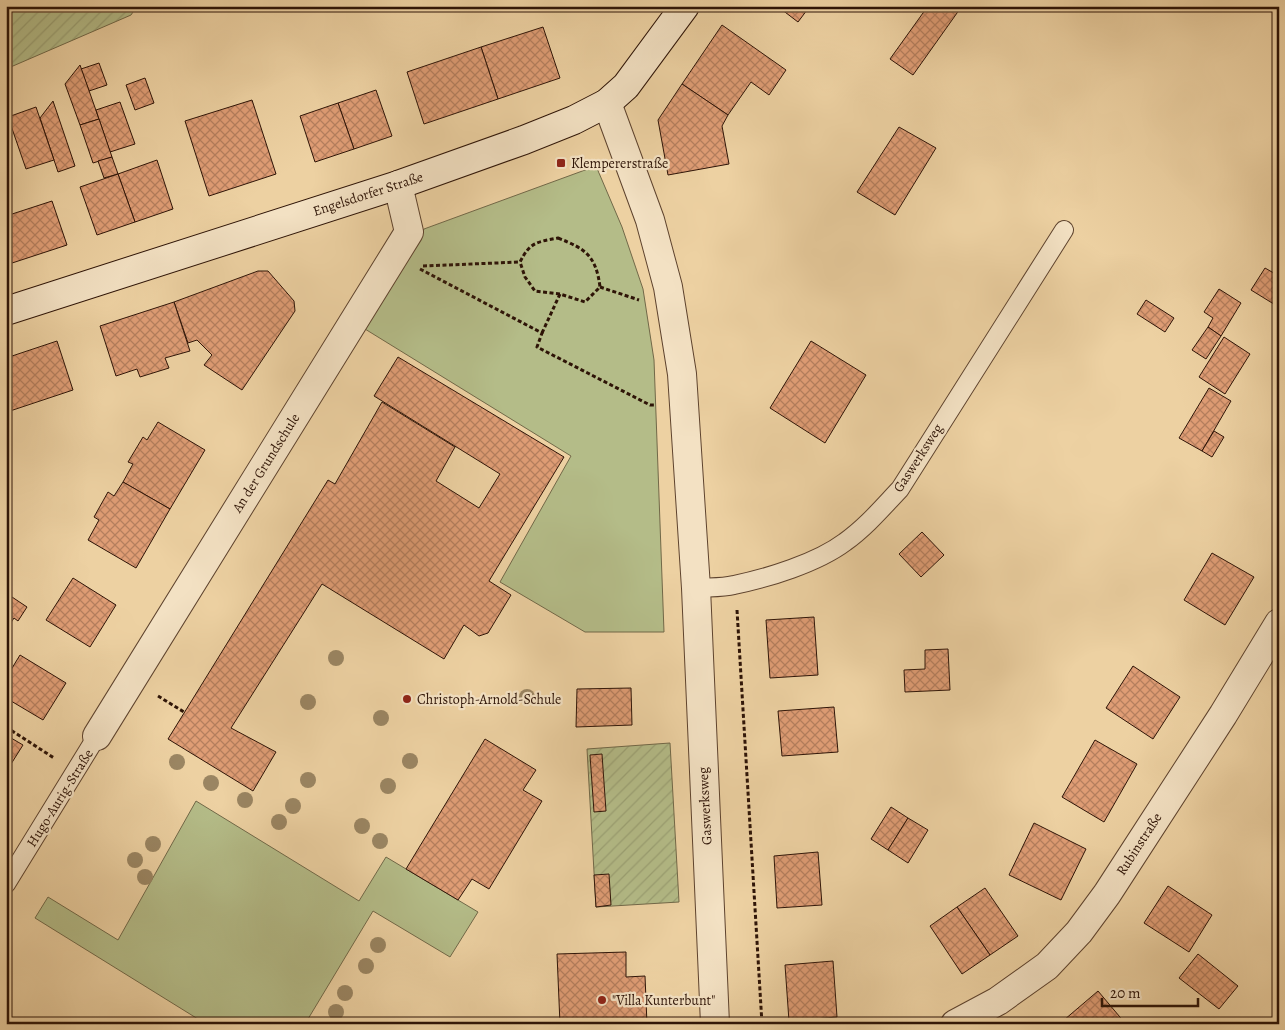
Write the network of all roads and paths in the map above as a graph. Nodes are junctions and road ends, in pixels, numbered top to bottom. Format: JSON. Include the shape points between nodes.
{"nodes":[{"id":1,"x":686,"y":6,"type":"edge"},
{"id":2,"x":607,"y":103,"type":"junction"},
{"id":3,"x":398,"y":185,"type":"junction"},
{"id":4,"x":1064,"y":230,"type":"dead end"},
{"id":5,"x":520,"y":262,"type":"junction"},
{"id":6,"x":600,"y":287,"type":"junction"},
{"id":7,"x":560,"y":294,"type":"junction"},
{"id":8,"x":6,"y":311,"type":"edge"},
{"id":9,"x":672,"y":311,"type":"junction"},
{"id":10,"x":542,"y":333,"type":"junction"},
{"id":11,"x":685,"y":410,"type":"junction"},
{"id":12,"x":736,"y":585,"type":"junction"},
{"id":13,"x":696,"y":588,"type":"junction"},
{"id":14,"x":1279,"y":623,"type":"edge"},
{"id":15,"x":6,"y":727,"type":"edge"},
{"id":16,"x":97,"y":736,"type":"joint"},
{"id":17,"x":76,"y":772,"type":"junction"},
{"id":18,"x":6,"y":884,"type":"edge"},
{"id":19,"x":715,"y":1024,"type":"edge"},
{"id":20,"x":762,"y":1024,"type":"edge"},
{"id":21,"x":955,"y":1024,"type":"edge"}],
"edges":[{"from":1,"to":2,"type":"street","name":"Engelsdorfer Straße","via":[[626,86]]},
{"from":2,"to":3,"type":"street","name":"Engelsdorfer Straße","via":[[524,140]]},
{"from":2,"to":9,"type":"street","name":"Gaswerksweg","via":[[650,220]]},
{"from":3,"to":8,"type":"street","name":"Engelsdorfer Straße"},
{"from":3,"to":16,"type":"street","name":"An der Grundschule","via":[[409,232]]},
{"from":4,"to":12,"type":"lane","name":"Gaswerksweg","via":[[900,489],[872,520],[843,543],[816,558]]},
{"from":5,"to":6,"type":"path","via":[[526,250],[537,242],[558,238],[580,247],[592,260]]},
{"from":5,"to":7,"type":"path","via":[[535,291]]},
{"from":5,"to":10,"type":"path","via":[[414,266]]},
{"from":6,"to":7,"type":"path","via":[[585,302]]},
{"from":6,"to":9,"type":"path"},
{"from":7,"to":10,"type":"path"},
{"from":9,"to":11,"type":"street","name":"Gaswerksweg"},
{"from":10,"to":11,"type":"path","via":[[537,347],[650,405]]},
{"from":11,"to":13,"type":"street","name":"Gaswerksweg"},
{"from":12,"to":13,"type":"lane","name":"Gaswerksweg"},
{"from":12,"to":20,"type":"path"},
{"from":13,"to":19,"type":"street","name":"Gaswerksweg"},
{"from":14,"to":21,"type":"street","name":"Rubinstraße","via":[[1223,715],[1079,932],[1047,966],[998,1001]]},
{"from":15,"to":17,"type":"path"},
{"from":16,"to":17,"type":"lane","name":"Hugo-Aurig-Straße"},
{"from":17,"to":18,"type":"lane","name":"Hugo-Aurig-Straße"}]}
